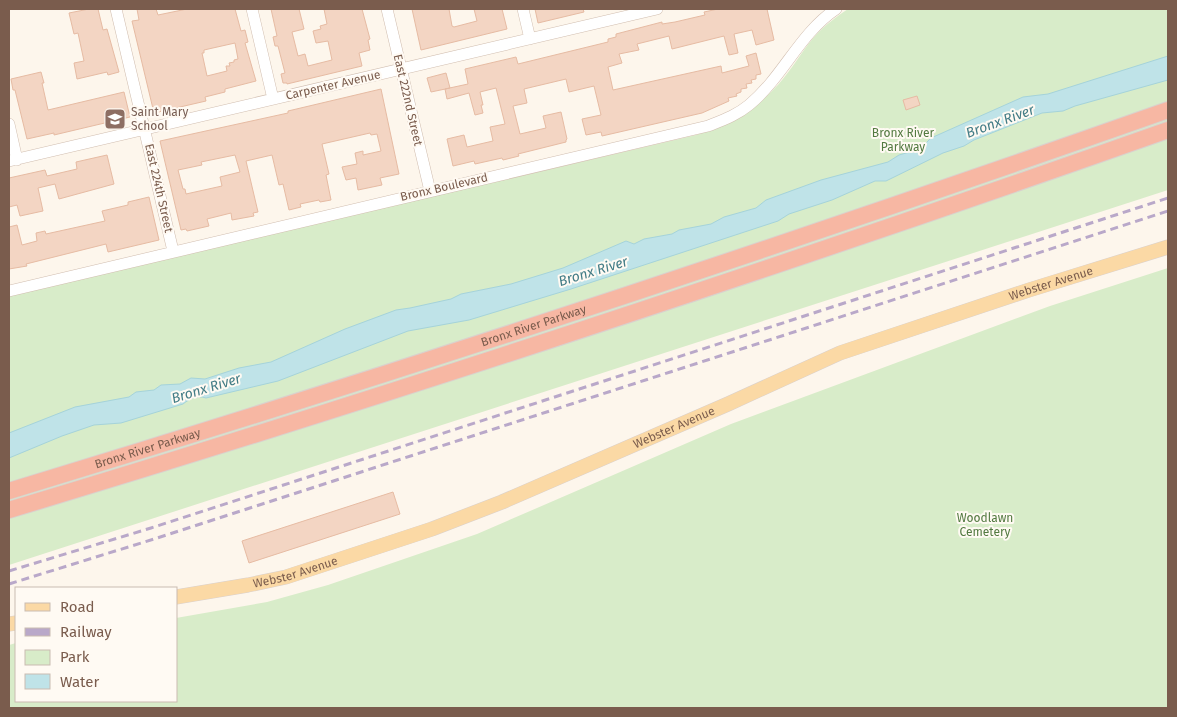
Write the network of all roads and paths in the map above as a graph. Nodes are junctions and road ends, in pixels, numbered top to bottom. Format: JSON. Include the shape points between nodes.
{"nodes":[{"id":1,"x":116,"y":9,"type":"edge"},
{"id":2,"x":252,"y":9,"type":"edge"},
{"id":3,"x":387,"y":9,"type":"edge"},
{"id":4,"x":523,"y":9,"type":"edge"},
{"id":5,"x":657,"y":9,"type":"edge"},
{"id":6,"x":836,"y":9,"type":"edge"},
{"id":7,"x":530,"y":39,"type":"junction"},
{"id":8,"x":401,"y":69,"type":"junction"},
{"id":9,"x":273,"y":99,"type":"junction"},
{"id":10,"x":1168,"y":110,"type":"edge"},
{"id":11,"x":9,"y":124,"type":"edge"},
{"id":12,"x":145,"y":130,"type":"junction"},
{"id":13,"x":1168,"y":130,"type":"edge"},
{"id":14,"x":13,"y":160,"type":"edge"},
{"id":15,"x":430,"y":190,"type":"junction"},
{"id":16,"x":1168,"y":247,"type":"edge"},
{"id":17,"x":173,"y":251,"type":"junction"},
{"id":18,"x":9,"y":291,"type":"edge"},
{"id":19,"x":9,"y":491,"type":"edge"},
{"id":20,"x":9,"y":510,"type":"edge"},
{"id":21,"x":178,"y":596,"type":"edge"}],
"edges":[{"from":1,"to":12,"type":"street","name":"East 224th Street"},
{"from":2,"to":9,"type":"street"},
{"from":3,"to":8,"type":"street","name":"East 222nd Street"},
{"from":4,"to":7,"type":"street"},
{"from":5,"to":7,"type":"street","name":"Carpenter Avenue"},
{"from":6,"to":15,"type":"street","name":"Bronx Boulevard","via":[[809,32],[761,93],[726,119],[698,129]]},
{"from":7,"to":8,"type":"street","name":"Carpenter Avenue"},
{"from":8,"to":9,"type":"street","name":"Carpenter Avenue"},
{"from":8,"to":15,"type":"street","name":"East 222nd Street"},
{"from":9,"to":12,"type":"street","name":"Carpenter Avenue"},
{"from":10,"to":19,"type":"highway","name":"Bronx River Parkway","via":[[580,311]]},
{"from":11,"to":14,"type":"street"},
{"from":12,"to":14,"type":"street","name":"Carpenter Avenue"},
{"from":12,"to":17,"type":"street","name":"East 224th Street"},
{"from":13,"to":20,"type":"highway","name":"Bronx River Parkway","via":[[599,324]]},
{"from":15,"to":17,"type":"street","name":"Bronx Boulevard"},
{"from":16,"to":21,"type":"main road","name":"Webster Avenue","via":[[840,353],[502,502],[432,529],[267,582]]},
{"from":17,"to":18,"type":"street","name":"Bronx Boulevard"}]}
